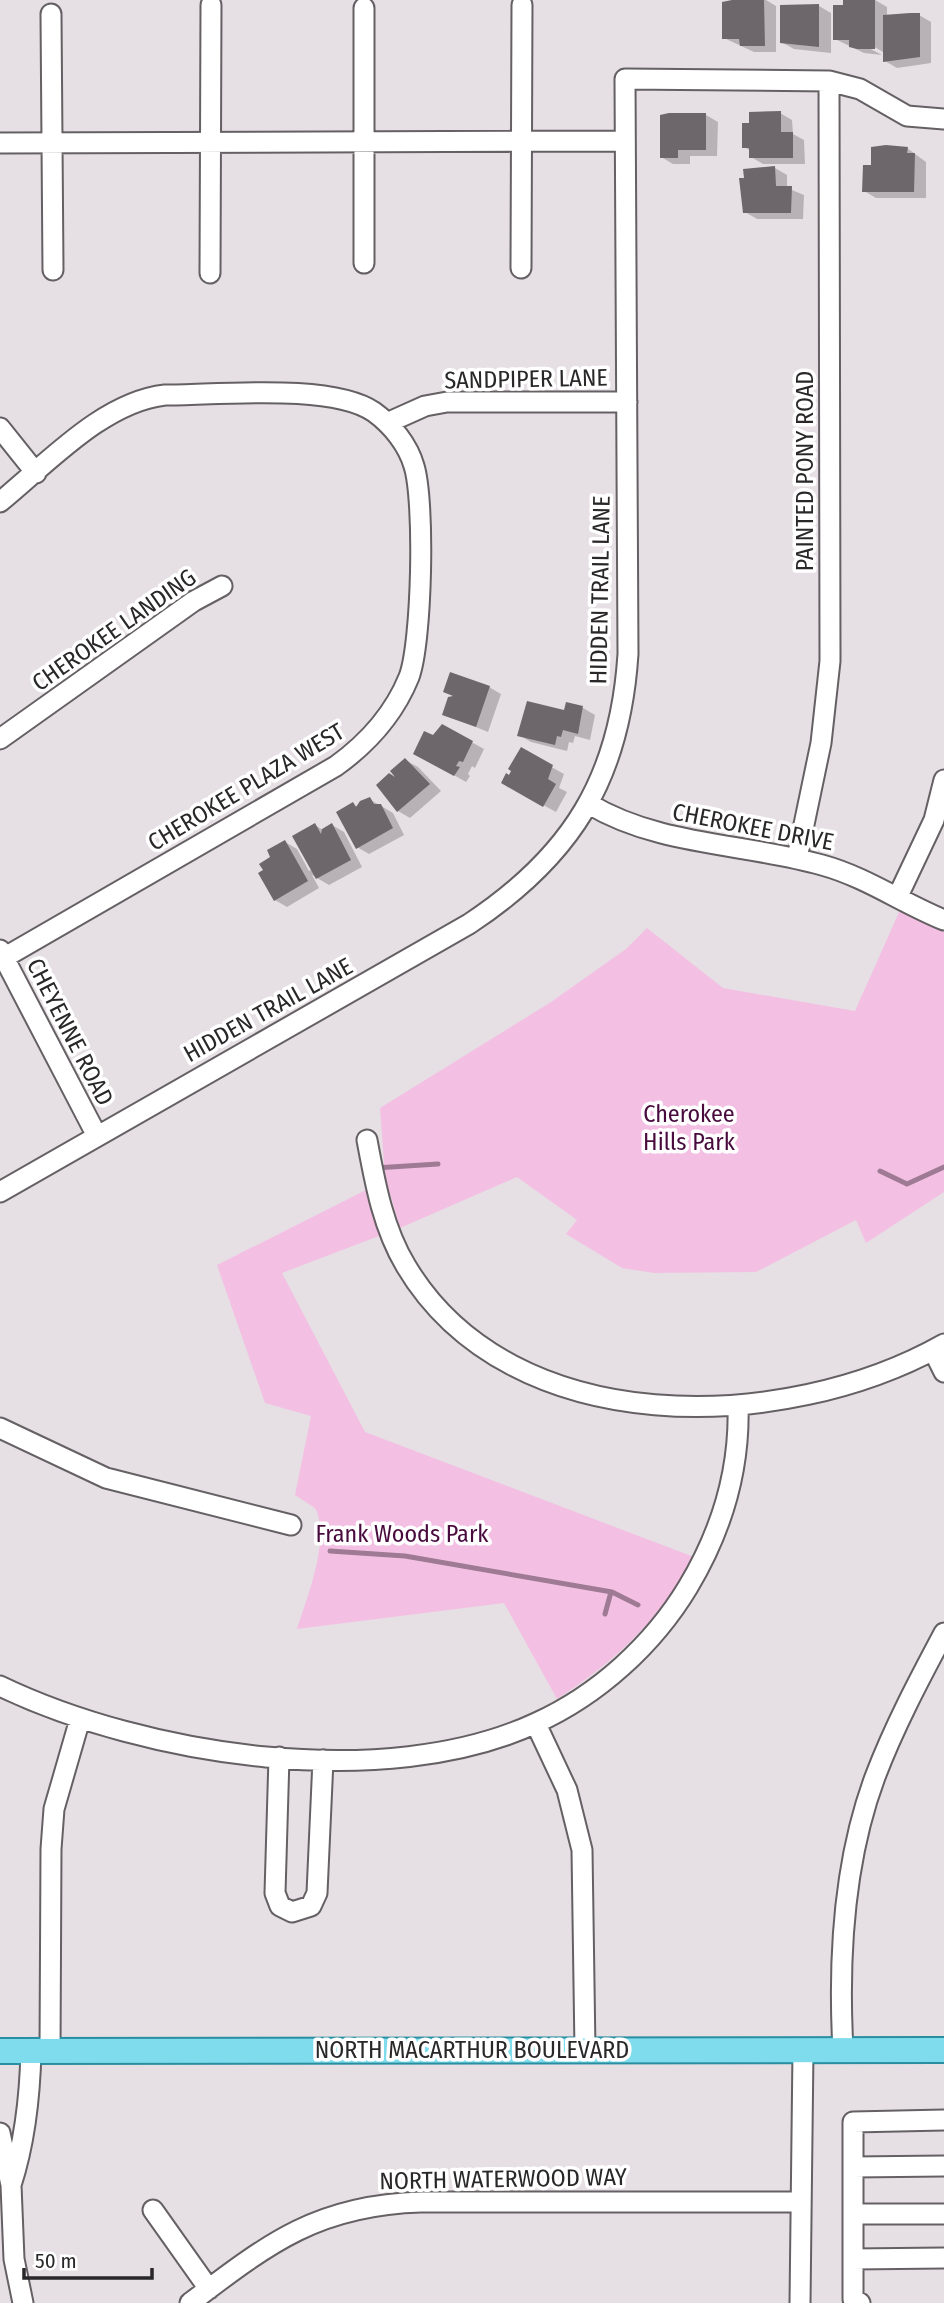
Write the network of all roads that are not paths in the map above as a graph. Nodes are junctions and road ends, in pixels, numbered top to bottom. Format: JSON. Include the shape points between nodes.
{"nodes":[{"id":1,"x":211,"y":5,"type":"dead end"},
{"id":2,"x":522,"y":5,"type":"dead end"},
{"id":3,"x":364,"y":8,"type":"dead end"},
{"id":4,"x":51,"y":15,"type":"dead end"},
{"id":5,"x":829,"y":81,"type":"junction"},
{"id":6,"x":944,"y":119,"type":"edge"},
{"id":7,"x":521,"y":141,"type":"junction"},
{"id":8,"x":625,"y":141,"type":"junction"},
{"id":9,"x":0,"y":142,"type":"edge"},
{"id":10,"x":53,"y":142,"type":"junction"},
{"id":11,"x":209,"y":142,"type":"junction"},
{"id":12,"x":365,"y":142,"type":"junction"},
{"id":13,"x":364,"y":263,"type":"dead end"},
{"id":14,"x":521,"y":268,"type":"dead end"},
{"id":15,"x":53,"y":270,"type":"dead end"},
{"id":16,"x":210,"y":273,"type":"dead end"},
{"id":17,"x":627,"y":402,"type":"junction"},
{"id":18,"x":387,"y":423,"type":"junction"},
{"id":19,"x":0,"y":428,"type":"edge"},
{"id":20,"x":36,"y":473,"type":"junction"},
{"id":21,"x":0,"y":502,"type":"edge"},
{"id":22,"x":222,"y":586,"type":"dead end"},
{"id":23,"x":0,"y":739,"type":"edge"},
{"id":24,"x":944,"y":780,"type":"edge"},
{"id":25,"x":589,"y":804,"type":"junction"},
{"id":26,"x":797,"y":858,"type":"junction"},
{"id":27,"x":898,"y":896,"type":"junction"},
{"id":28,"x":944,"y":920,"type":"edge"},
{"id":29,"x":2,"y":956,"type":"edge"},
{"id":30,"x":97,"y":1136,"type":"junction"},
{"id":31,"x":367,"y":1140,"type":"dead end"},
{"id":32,"x":0,"y":1192,"type":"edge"},
{"id":33,"x":939,"y":1347,"type":"edge"},
{"id":34,"x":944,"y":1372,"type":"edge"},
{"id":35,"x":738,"y":1405,"type":"junction"},
{"id":36,"x":0,"y":1428,"type":"edge"},
{"id":37,"x":291,"y":1525,"type":"dead end"},
{"id":38,"x":944,"y":1633,"type":"edge"},
{"id":39,"x":0,"y":1686,"type":"edge"},
{"id":40,"x":80,"y":1719,"type":"junction"},
{"id":41,"x":536,"y":1724,"type":"junction"},
{"id":42,"x":279,"y":1757,"type":"junction"},
{"id":43,"x":323,"y":1759,"type":"junction"},
{"id":44,"x":41,"y":2050,"type":"junction"},
{"id":45,"x":585,"y":2050,"type":"junction"},
{"id":46,"x":803,"y":2050,"type":"junction"},
{"id":47,"x":843,"y":2050,"type":"junction"},
{"id":48,"x":944,"y":2050,"type":"edge"},
{"id":49,"x":0,"y":2051,"type":"edge"},
{"id":50,"x":944,"y":2120,"type":"edge"},
{"id":51,"x":0,"y":2133,"type":"edge"},
{"id":52,"x":944,"y":2166,"type":"edge"},
{"id":53,"x":853,"y":2167,"type":"junction"},
{"id":54,"x":11,"y":2185,"type":"junction"},
{"id":55,"x":801,"y":2202,"type":"junction"},
{"id":56,"x":153,"y":2210,"type":"dead end"},
{"id":57,"x":853,"y":2214,"type":"junction"},
{"id":58,"x":944,"y":2214,"type":"edge"},
{"id":59,"x":6,"y":2222,"type":"edge"},
{"id":60,"x":944,"y":2258,"type":"edge"},
{"id":61,"x":853,"y":2259,"type":"junction"},
{"id":62,"x":209,"y":2289,"type":"junction"},
{"id":63,"x":23,"y":2303,"type":"edge"},
{"id":64,"x":190,"y":2303,"type":"edge"},
{"id":65,"x":800,"y":2303,"type":"edge"},
{"id":66,"x":860,"y":2303,"type":"edge"}],
"edges":[{"from":1,"to":11,"type":"street"},
{"from":2,"to":7,"type":"street"},
{"from":3,"to":12,"type":"street"},
{"from":4,"to":10,"type":"street"},
{"from":5,"to":6,"type":"street","via":[[860,89],[907,117]]},
{"from":5,"to":8,"type":"street","name":"HIDDEN TRAIL LANE","via":[[625,79]]},
{"from":5,"to":26,"type":"street","name":"PAINTED PONY ROAD","via":[[830,661],[821,743]]},
{"from":7,"to":8,"type":"street"},
{"from":7,"to":12,"type":"street"},
{"from":7,"to":14,"type":"street"},
{"from":8,"to":17,"type":"street","name":"HIDDEN TRAIL LANE"},
{"from":9,"to":10,"type":"street"},
{"from":10,"to":11,"type":"street"},
{"from":10,"to":15,"type":"street"},
{"from":11,"to":12,"type":"street"},
{"from":11,"to":16,"type":"street"},
{"from":12,"to":13,"type":"street"},
{"from":17,"to":18,"type":"street","name":"SANDPIPER LANE","via":[[447,402]]},
{"from":17,"to":25,"type":"street","name":"HIDDEN TRAIL LANE","via":[[626,680],[615,735]]},
{"from":18,"to":20,"type":"street","name":"CHEROKEE PLAZA WEST","via":[[357,402],[334,397],[143,397],[117,409]]},
{"from":18,"to":29,"type":"street","name":"CHEROKEE PLAZA WEST","via":[[408,450],[417,479],[419,615],[408,678],[384,721],[336,766]]},
{"from":19,"to":20,"type":"street"},
{"from":20,"to":21,"type":"street","name":"CHEROKEE PLAZA WEST"},
{"from":22,"to":23,"type":"street","name":"CHEROKEE LANDING","via":[[194,601]]},
{"from":24,"to":27,"type":"street","via":[[933,820]]},
{"from":25,"to":26,"type":"street","name":"CHEROKEE DRIVE","via":[[650,832]]},
{"from":25,"to":30,"type":"street","name":"HIDDEN TRAIL LANE","via":[[564,843],[490,911]]},
{"from":26,"to":27,"type":"street","name":"CHEROKEE DRIVE","via":[[840,870]]},
{"from":27,"to":28,"type":"street","name":"CHEROKEE DRIVE"},
{"from":29,"to":30,"type":"street","name":"CHEYENNE ROAD"},
{"from":30,"to":32,"type":"street","name":"HIDDEN TRAIL LANE"},
{"from":31,"to":35,"type":"street","via":[[386,1223],[405,1265],[437,1308],[476,1342],[547,1380],[613,1399],[671,1407]]},
{"from":33,"to":34,"type":"street"},
{"from":33,"to":35,"type":"street","via":[[850,1382]]},
{"from":35,"to":41,"type":"street","via":[[737,1450],[721,1516],[708,1552],[681,1598],[652,1636],[612,1675]]},
{"from":36,"to":37,"type":"street","via":[[106,1478]]},
{"from":38,"to":47,"type":"street","via":[[902,1712],[859,1827],[842,1962]]},
{"from":39,"to":40,"type":"street"},
{"from":40,"to":42,"type":"street","via":[[158,1740]]},
{"from":40,"to":44,"type":"street","via":[[54,1810]]},
{"from":41,"to":43,"type":"street","via":[[446,1751]]},
{"from":41,"to":45,"type":"street","via":[[567,1790],[582,1850]]},
{"from":42,"to":43,"type":"street"},
{"from":42,"to":43,"type":"street","via":[[275,1893],[280,1906],[292,1912],[311,1906],[317,1894]]},
{"from":44,"to":45,"type":"main road","name":"NORTH MACARTHUR BOULEVARD"},
{"from":44,"to":49,"type":"main road","name":"NORTH MACARTHUR BOULEVARD"},
{"from":44,"to":54,"type":"street"},
{"from":45,"to":46,"type":"main road","name":"NORTH MACARTHUR BOULEVARD"},
{"from":46,"to":47,"type":"main road","name":"NORTH MACARTHUR BOULEVARD"},
{"from":46,"to":55,"type":"street"},
{"from":47,"to":48,"type":"main road","name":"NORTH MACARTHUR BOULEVARD"},
{"from":50,"to":53,"type":"street","via":[[853,2122]]},
{"from":51,"to":54,"type":"street"},
{"from":52,"to":53,"type":"street"},
{"from":53,"to":57,"type":"street"},
{"from":54,"to":59,"type":"street"},
{"from":55,"to":62,"type":"street","name":"NORTH WATERWOOD WAY","via":[[387,2203],[336,2213],[298,2228]]},
{"from":55,"to":65,"type":"street"},
{"from":56,"to":62,"type":"street"},
{"from":57,"to":58,"type":"street"},
{"from":57,"to":61,"type":"street"},
{"from":59,"to":63,"type":"street"},
{"from":60,"to":61,"type":"street"},
{"from":61,"to":66,"type":"street","via":[[853,2299]]},
{"from":62,"to":64,"type":"street","name":"NORTH WATERWOOD WAY"}]}
